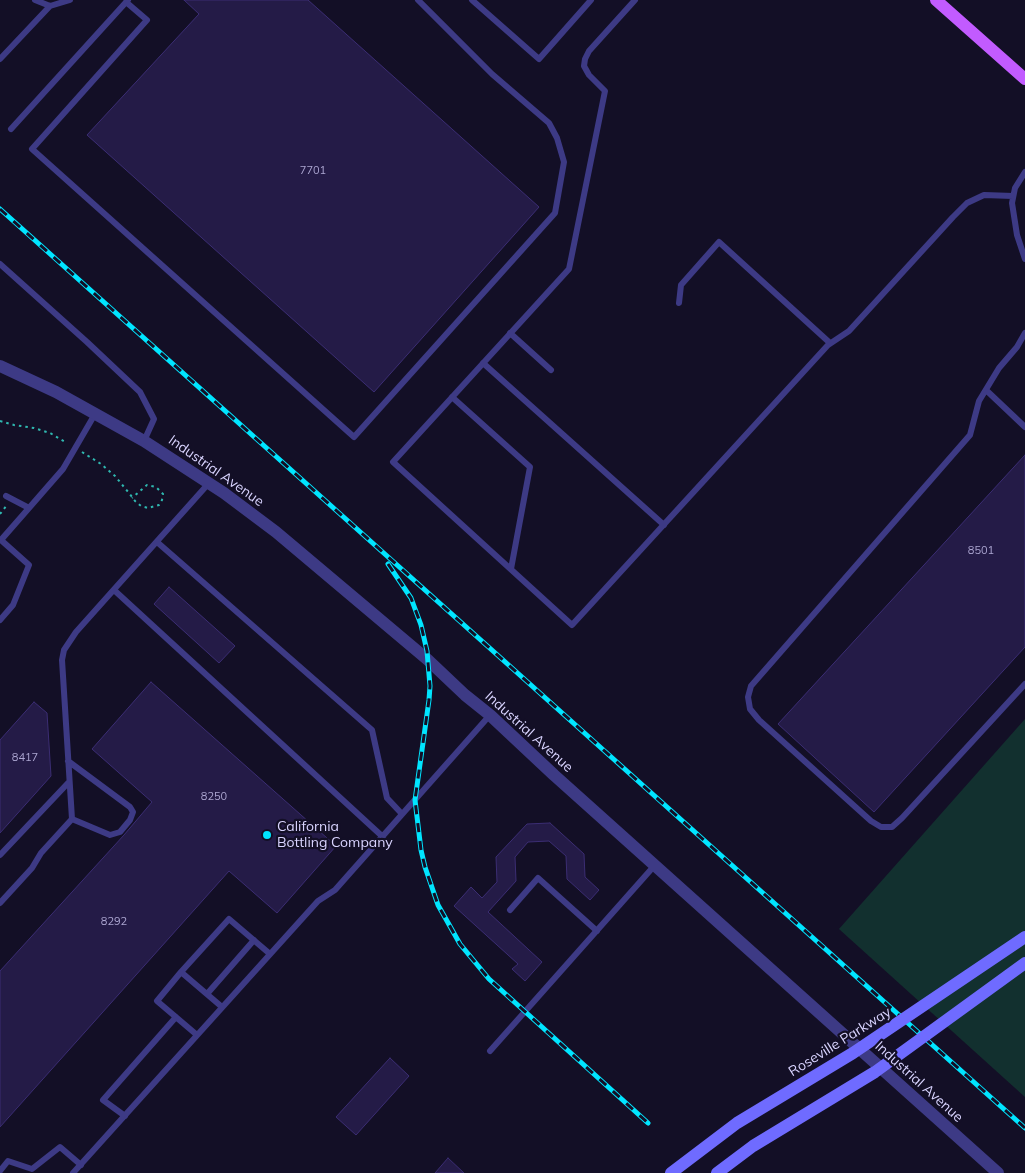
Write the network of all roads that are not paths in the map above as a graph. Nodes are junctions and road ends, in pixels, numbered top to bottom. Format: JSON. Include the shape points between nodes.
{"nodes":[{"id":1,"x":35,"y":0,"type":"edge"},
{"id":2,"x":70,"y":0,"type":"edge"},
{"id":3,"x":418,"y":0,"type":"edge"},
{"id":4,"x":472,"y":0,"type":"edge"},
{"id":5,"x":591,"y":0,"type":"edge"},
{"id":6,"x":635,"y":0,"type":"edge"},
{"id":7,"x":936,"y":0,"type":"edge"},
{"id":8,"x":127,"y":1,"type":"edge"},
{"id":9,"x":50,"y":6,"type":"junction"},
{"id":10,"x":0,"y":59,"type":"edge"},
{"id":11,"x":1025,"y":79,"type":"edge"},
{"id":12,"x":11,"y":129,"type":"dead end"},
{"id":13,"x":1025,"y":172,"type":"edge"},
{"id":14,"x":1013,"y":196,"type":"junction"},
{"id":15,"x":1025,"y":259,"type":"edge"},
{"id":16,"x":0,"y":264,"type":"edge"},
{"id":17,"x":679,"y":303,"type":"dead end"},
{"id":18,"x":510,"y":333,"type":"junction"},
{"id":19,"x":1025,"y":333,"type":"edge"},
{"id":20,"x":830,"y":343,"type":"junction"},
{"id":21,"x":483,"y":363,"type":"junction"},
{"id":22,"x":0,"y":366,"type":"edge"},
{"id":23,"x":551,"y":370,"type":"dead end"},
{"id":24,"x":986,"y":390,"type":"junction"},
{"id":25,"x":452,"y":397,"type":"junction"},
{"id":26,"x":96,"y":413,"type":"junction"},
{"id":27,"x":1025,"y":427,"type":"edge"},
{"id":28,"x":144,"y":441,"type":"junction"},
{"id":29,"x":209,"y":483,"type":"junction"},
{"id":30,"x":6,"y":496,"type":"dead end"},
{"id":31,"x":29,"y":508,"type":"junction"},
{"id":32,"x":664,"y":524,"type":"junction"},
{"id":33,"x":0,"y":540,"type":"edge"},
{"id":34,"x":157,"y":542,"type":"junction"},
{"id":35,"x":511,"y":569,"type":"junction"},
{"id":36,"x":114,"y":590,"type":"junction"},
{"id":37,"x":0,"y":620,"type":"edge"},
{"id":38,"x":1025,"y":684,"type":"edge"},
{"id":39,"x":490,"y":715,"type":"junction"},
{"id":40,"x":68,"y":761,"type":"junction"},
{"id":41,"x":69,"y":782,"type":"junction"},
{"id":42,"x":402,"y":814,"type":"junction"},
{"id":43,"x":72,"y":819,"type":"junction"},
{"id":44,"x":383,"y":837,"type":"junction"},
{"id":45,"x":0,"y":855,"type":"edge"},
{"id":46,"x":656,"y":865,"type":"junction"},
{"id":47,"x":0,"y":903,"type":"edge"},
{"id":48,"x":510,"y":910,"type":"dead end"},
{"id":49,"x":597,"y":931,"type":"junction"},
{"id":50,"x":1025,"y":937,"type":"edge"},
{"id":51,"x":254,"y":940,"type":"junction"},
{"id":52,"x":270,"y":954,"type":"junction"},
{"id":53,"x":1025,"y":963,"type":"edge"},
{"id":54,"x":181,"y":972,"type":"junction"},
{"id":55,"x":207,"y":994,"type":"junction"},
{"id":56,"x":222,"y":1007,"type":"junction"},
{"id":57,"x":176,"y":1017,"type":"junction"},
{"id":58,"x":197,"y":1035,"type":"junction"},
{"id":59,"x":490,"y":1051,"type":"dead end"},
{"id":60,"x":125,"y":1116,"type":"junction"},
{"id":61,"x":81,"y":1165,"type":"junction"},
{"id":62,"x":0,"y":1171,"type":"edge"},
{"id":63,"x":74,"y":1173,"type":"edge"},
{"id":64,"x":671,"y":1173,"type":"edge"},
{"id":65,"x":716,"y":1173,"type":"edge"},
{"id":66,"x":998,"y":1173,"type":"edge"}],
"edges":[{"from":1,"to":9,"type":"lane"},
{"from":2,"to":9,"type":"lane"},
{"from":3,"to":8,"type":"lane","via":[[492,74],[549,123],[564,162],[555,213],[354,437],[32,149],[147,20]]},
{"from":4,"to":5,"type":"lane","via":[[538,59]]},
{"from":6,"to":18,"type":"lane","via":[[585,59],[588,75],[605,91],[569,269]]},
{"from":7,"to":11,"type":"main road"},
{"from":8,"to":12,"type":"lane"},
{"from":9,"to":10,"type":"lane"},
{"from":13,"to":14,"type":"lane"},
{"from":14,"to":15,"type":"lane","via":[[1012,212]]},
{"from":14,"to":20,"type":"lane","via":[[984,195],[967,203],[849,331]]},
{"from":16,"to":28,"type":"lane","via":[[140,392],[154,419]]},
{"from":17,"to":20,"type":"lane","via":[[681,285],[719,242]]},
{"from":18,"to":21,"type":"lane"},
{"from":18,"to":23,"type":"lane"},
{"from":19,"to":24,"type":"lane"},
{"from":20,"to":32,"type":"lane"},
{"from":21,"to":25,"type":"lane"},
{"from":21,"to":32,"type":"lane"},
{"from":22,"to":26,"type":"street","name":"Industrial Avenue"},
{"from":24,"to":27,"type":"lane"},
{"from":24,"to":38,"type":"lane","via":[[979,401],[970,435],[751,686],[748,697],[750,709],[759,720],[881,827],[892,826],[902,818]]},
{"from":25,"to":35,"type":"lane","via":[[530,467]]},
{"from":25,"to":35,"type":"lane","via":[[393,462]]},
{"from":26,"to":28,"type":"street","name":"Industrial Avenue"},
{"from":26,"to":31,"type":"lane","via":[[63,469]]},
{"from":28,"to":29,"type":"street","name":"Industrial Avenue"},
{"from":29,"to":34,"type":"lane"},
{"from":29,"to":39,"type":"street","name":"Industrial Avenue","via":[[276,532]]},
{"from":30,"to":31,"type":"lane"},
{"from":31,"to":33,"type":"lane"},
{"from":32,"to":35,"type":"lane","via":[[572,625]]},
{"from":33,"to":37,"type":"lane","via":[[29,565],[13,605]]},
{"from":34,"to":36,"type":"lane"},
{"from":34,"to":42,"type":"lane","via":[[372,730],[387,798]]},
{"from":36,"to":40,"type":"lane","via":[[64,650]]},
{"from":36,"to":44,"type":"lane"},
{"from":39,"to":42,"type":"lane"},
{"from":39,"to":46,"type":"street","name":"Industrial Avenue"},
{"from":40,"to":41,"type":"lane"},
{"from":40,"to":43,"type":"lane","via":[[133,812],[120,832],[110,835]]},
{"from":41,"to":43,"type":"lane"},
{"from":41,"to":45,"type":"lane"},
{"from":42,"to":44,"type":"lane"},
{"from":43,"to":47,"type":"lane"},
{"from":44,"to":52,"type":"lane"},
{"from":46,"to":49,"type":"lane"},
{"from":46,"to":66,"type":"street","name":"Industrial Avenue"},
{"from":48,"to":49,"type":"lane","via":[[538,878]]},
{"from":49,"to":59,"type":"lane"},
{"from":50,"to":64,"type":"main road","name":"Roseville Parkway","bridge":true,"via":[[853,1053],[737,1123]]},
{"from":51,"to":52,"type":"lane"},
{"from":51,"to":54,"type":"lane","via":[[229,919]]},
{"from":51,"to":55,"type":"lane"},
{"from":52,"to":56,"type":"lane"},
{"from":53,"to":65,"type":"main road","bridge":true,"via":[[875,1072],[752,1146]]},
{"from":54,"to":55,"type":"lane"},
{"from":54,"to":57,"type":"lane","via":[[157,1001]]},
{"from":55,"to":56,"type":"lane"},
{"from":56,"to":58,"type":"lane"},
{"from":57,"to":58,"type":"lane"},
{"from":57,"to":60,"type":"lane","via":[[103,1100]]},
{"from":58,"to":60,"type":"lane"},
{"from":60,"to":61,"type":"lane"},
{"from":61,"to":62,"type":"lane","via":[[60,1147],[32,1169],[8,1161]]},
{"from":61,"to":63,"type":"lane"}]}
